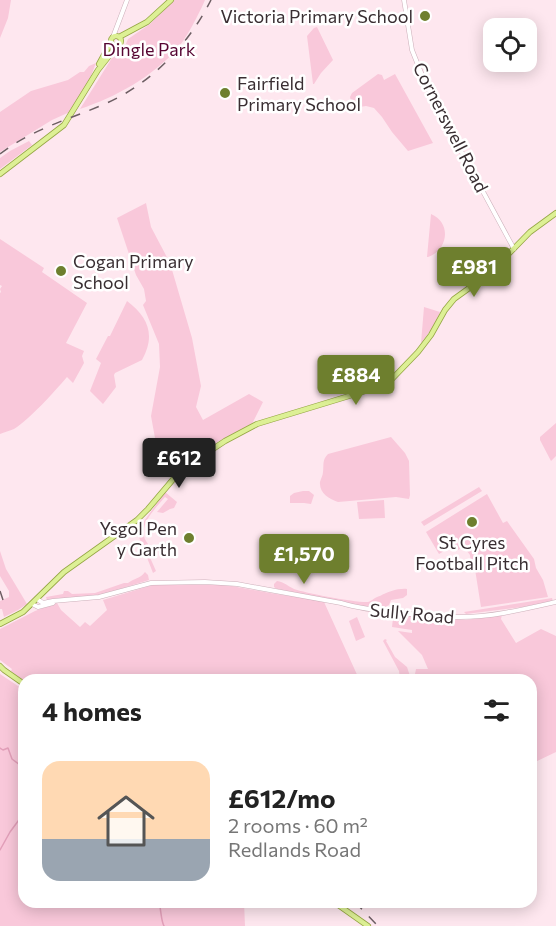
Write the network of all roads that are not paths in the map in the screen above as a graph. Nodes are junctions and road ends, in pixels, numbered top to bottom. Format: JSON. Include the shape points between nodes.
{"nodes":[{"id":1,"x":127,"y":0,"type":"edge"},
{"id":2,"x":171,"y":0,"type":"edge"},
{"id":3,"x":404,"y":0,"type":"edge"},
{"id":4,"x":117,"y":40,"type":"junction"},
{"id":5,"x":0,"y":174,"type":"edge"},
{"id":6,"x":556,"y":213,"type":"edge"},
{"id":7,"x":514,"y":249,"type":"junction"},
{"id":8,"x":37,"y":599,"type":"junction"},
{"id":9,"x":56,"y":601,"type":"junction"},
{"id":10,"x":556,"y":602,"type":"edge"},
{"id":11,"x":32,"y":604,"type":"junction"},
{"id":12,"x":0,"y":624,"type":"edge"},
{"id":13,"x":1,"y":667,"type":"edge"},
{"id":14,"x":18,"y":680,"type":"edge"},
{"id":15,"x":342,"y":908,"type":"edge"},
{"id":16,"x":368,"y":926,"type":"edge"}],
"edges":[{"from":1,"to":4,"type":"street"},
{"from":2,"to":4,"type":"main road","via":[[136,31]]},
{"from":3,"to":7,"type":"street","name":"Cornerswell Road","via":[[411,43],[422,75]]},
{"from":4,"to":5,"type":"main road","via":[[64,125]]},
{"from":6,"to":7,"type":"main road"},
{"from":7,"to":8,"type":"main road","via":[[490,273],[454,299],[427,341],[396,376],[377,387],[257,424],[225,441],[181,470],[137,520],[64,572]]},
{"from":8,"to":9,"type":"street","name":"Sully Road","via":[[43,603]]},
{"from":8,"to":11,"type":"main road"},
{"from":9,"to":10,"type":"street","name":"Sully Road","via":[[99,597],[151,583],[205,582],[422,615],[462,617]]},
{"from":9,"to":11,"type":"street","name":"Sully Road","via":[[38,607]]},
{"from":11,"to":12,"type":"main road"},
{"from":13,"to":14,"type":"main road"},
{"from":15,"to":16,"type":"main road"}]}
